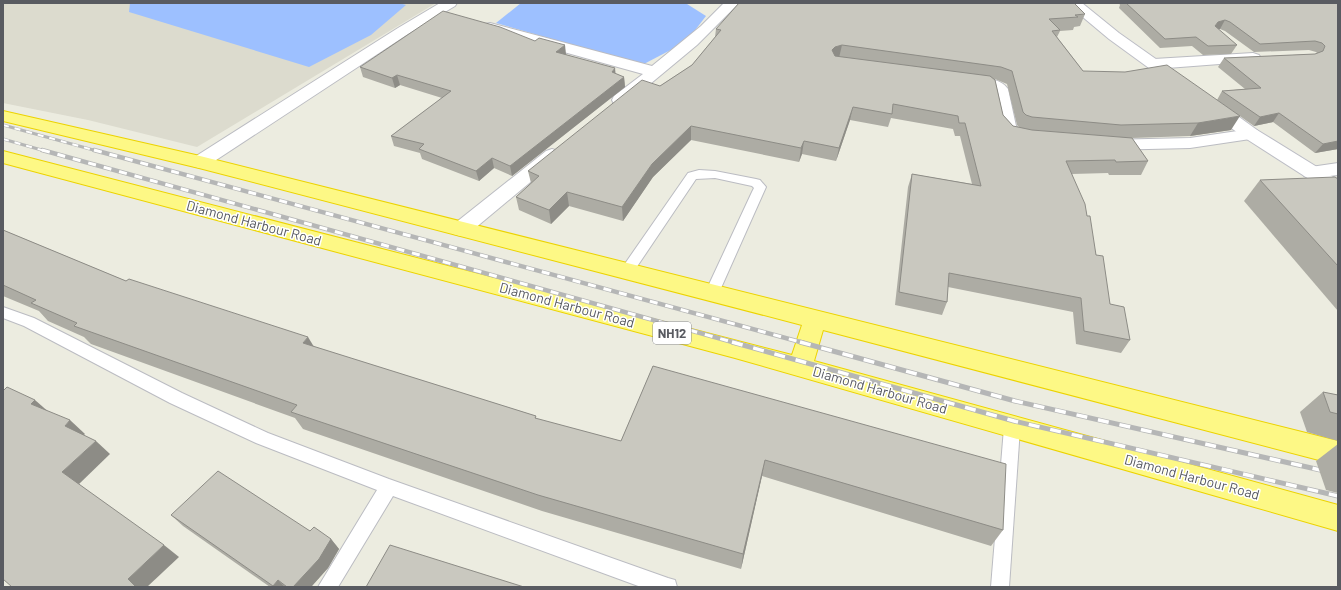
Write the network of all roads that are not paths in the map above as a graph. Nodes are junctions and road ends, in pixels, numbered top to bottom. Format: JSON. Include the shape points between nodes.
{"nodes":[{"id":1,"x":450,"y":3,"type":"edge"},
{"id":2,"x":732,"y":3,"type":"edge"},
{"id":3,"x":1073,"y":3,"type":"edge"},
{"id":4,"x":435,"y":12,"type":"junction"},
{"id":5,"x":457,"y":18,"type":"edge"},
{"id":6,"x":479,"y":24,"type":"edge"},
{"id":7,"x":1231,"y":44,"type":"edge"},
{"id":8,"x":1249,"y":58,"type":"junction"},
{"id":9,"x":1271,"y":58,"type":"edge"},
{"id":10,"x":1154,"y":64,"type":"junction"},
{"id":11,"x":655,"y":72,"type":"junction"},
{"id":12,"x":952,"y":79,"type":"edge"},
{"id":13,"x":605,"y":112,"type":"edge"},
{"id":14,"x":3,"y":116,"type":"edge"},
{"id":15,"x":1251,"y":134,"type":"junction"},
{"id":16,"x":1040,"y":139,"type":"edge"},
{"id":17,"x":1091,"y":144,"type":"edge"},
{"id":18,"x":562,"y":147,"type":"edge"},
{"id":19,"x":3,"y":157,"type":"edge"},
{"id":20,"x":200,"y":162,"type":"junction"},
{"id":21,"x":1338,"y":169,"type":"edge"},
{"id":22,"x":1312,"y":172,"type":"junction"},
{"id":23,"x":1338,"y":189,"type":"edge"},
{"id":24,"x":461,"y":229,"type":"junction"},
{"id":25,"x":628,"y":271,"type":"junction"},
{"id":26,"x":712,"y":293,"type":"junction"},
{"id":27,"x":3,"y":312,"type":"edge"},
{"id":28,"x":815,"y":319,"type":"junction"},
{"id":29,"x":800,"y":368,"type":"junction"},
{"id":30,"x":1012,"y":428,"type":"junction"},
{"id":31,"x":1338,"y":453,"type":"edge"},
{"id":32,"x":389,"y":487,"type":"junction"},
{"id":33,"x":1338,"y":518,"type":"edge"},
{"id":34,"x":328,"y":587,"type":"edge"},
{"id":35,"x":668,"y":587,"type":"edge"},
{"id":36,"x":1000,"y":587,"type":"edge"}],
"edges":[{"from":1,"to":4,"type":"street"},
{"from":2,"to":11,"type":"street"},
{"from":3,"to":10,"type":"street"},
{"from":4,"to":5,"type":"street"},
{"from":4,"to":20,"type":"street"},
{"from":6,"to":11,"type":"street"},
{"from":7,"to":8,"type":"street"},
{"from":8,"to":9,"type":"street"},
{"from":8,"to":10,"type":"street"},
{"from":10,"to":15,"type":"street"},
{"from":11,"to":13,"type":"street"},
{"from":12,"to":16,"type":"street","via":[[996,86],[1000,89],[1008,128],[1014,134]]},
{"from":14,"to":20,"type":"highway"},
{"from":15,"to":17,"type":"street","via":[[1190,143]]},
{"from":15,"to":22,"type":"street"},
{"from":18,"to":24,"type":"street"},
{"from":19,"to":29,"type":"highway","name":"Diamond Harbour Road","number":"NH12"},
{"from":20,"to":24,"type":"highway"},
{"from":21,"to":22,"type":"street"},
{"from":22,"to":23,"type":"street"},
{"from":24,"to":25,"type":"highway"},
{"from":25,"to":26,"type":"highway"},
{"from":25,"to":26,"type":"lane","via":[[692,176],[707,174],[756,183],[760,186],[758,192]]},
{"from":26,"to":28,"type":"highway"},
{"from":27,"to":32,"type":"lane","via":[[29,322],[176,398],[262,438]]},
{"from":28,"to":29,"type":"highway"},
{"from":28,"to":31,"type":"highway"},
{"from":29,"to":30,"type":"highway","name":"Diamond Harbour Road","number":"NH12"},
{"from":30,"to":33,"type":"highway","name":"Diamond Harbour Road","number":"NH12"},
{"from":30,"to":36,"type":"lane"},
{"from":32,"to":34,"type":"lane"},
{"from":32,"to":35,"type":"lane"}]}
